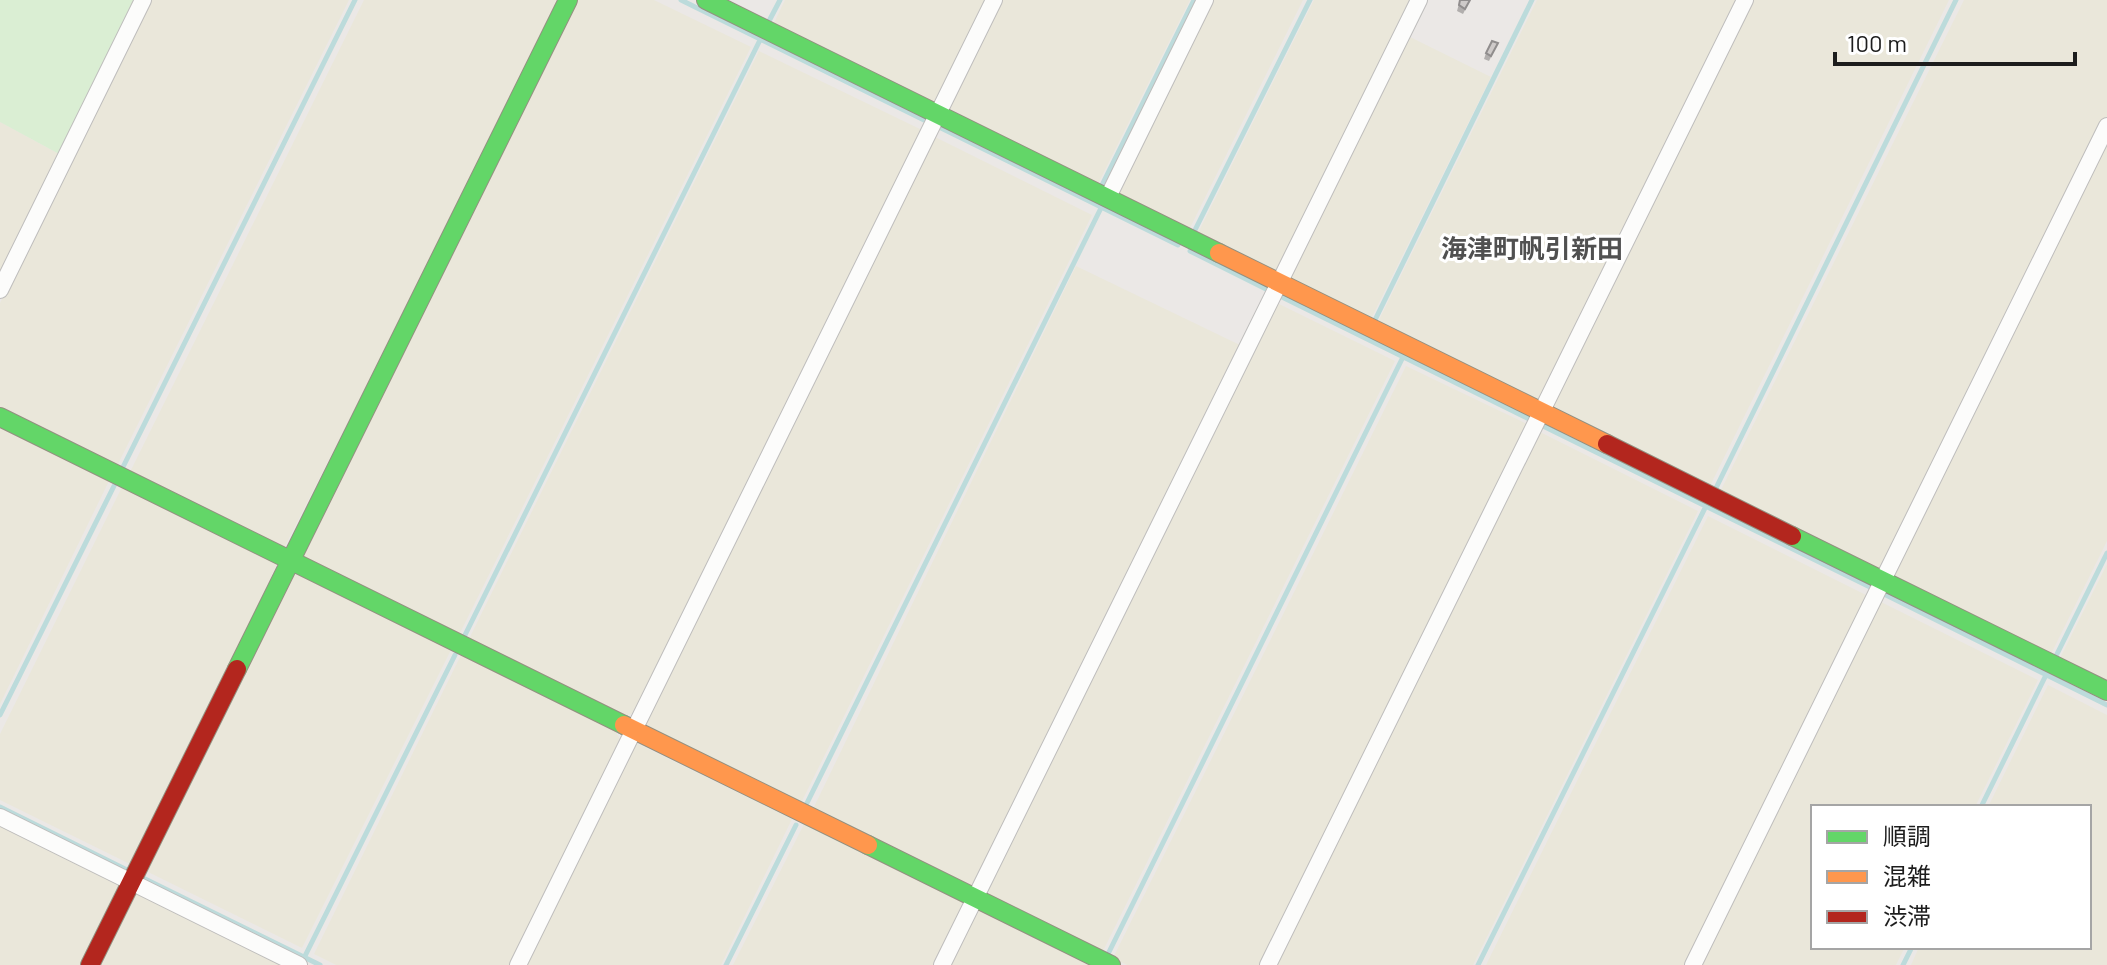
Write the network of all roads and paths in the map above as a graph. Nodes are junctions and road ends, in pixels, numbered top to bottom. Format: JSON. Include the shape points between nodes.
{"nodes":[{"id":1,"x":143,"y":0,"type":"edge"},
{"id":2,"x":568,"y":0,"type":"edge"},
{"id":3,"x":706,"y":0,"type":"edge"},
{"id":4,"x":994,"y":0,"type":"edge"},
{"id":5,"x":1205,"y":0,"type":"edge"},
{"id":6,"x":1419,"y":0,"type":"edge"},
{"id":7,"x":1745,"y":0,"type":"edge"},
{"id":8,"x":938,"y":113,"type":"junction"},
{"id":9,"x":2107,"y":126,"type":"edge"},
{"id":10,"x":1108,"y":197,"type":"junction"},
{"id":11,"x":1279,"y":282,"type":"junction"},
{"id":12,"x":0,"y":290,"type":"edge"},
{"id":13,"x":1541,"y":412,"type":"junction"},
{"id":14,"x":0,"y":417,"type":"edge"},
{"id":15,"x":292,"y":560,"type":"junction"},
{"id":16,"x":1883,"y":581,"type":"junction"},
{"id":17,"x":2107,"y":691,"type":"edge"},
{"id":18,"x":634,"y":731,"type":"junction"},
{"id":19,"x":0,"y":817,"type":"edge"},
{"id":20,"x":131,"y":882,"type":"junction"},
{"id":21,"x":975,"y":898,"type":"junction"},
{"id":22,"x":90,"y":965,"type":"edge"},
{"id":23,"x":299,"y":965,"type":"edge"},
{"id":24,"x":518,"y":965,"type":"edge"},
{"id":25,"x":942,"y":965,"type":"edge"},
{"id":26,"x":1111,"y":965,"type":"edge"},
{"id":27,"x":1268,"y":965,"type":"edge"},
{"id":28,"x":1693,"y":965,"type":"edge"}],
"edges":[{"from":1,"to":12,"type":"street"},
{"from":2,"to":15,"type":"street"},
{"from":3,"to":8,"type":"street"},
{"from":4,"to":8,"type":"street"},
{"from":5,"to":10,"type":"street"},
{"from":6,"to":11,"type":"street"},
{"from":7,"to":13,"type":"street"},
{"from":8,"to":10,"type":"street"},
{"from":8,"to":18,"type":"street"},
{"from":9,"to":16,"type":"street"},
{"from":10,"to":11,"type":"street"},
{"from":11,"to":13,"type":"street"},
{"from":11,"to":21,"type":"street"},
{"from":13,"to":16,"type":"street"},
{"from":13,"to":27,"type":"street"},
{"from":14,"to":15,"type":"street"},
{"from":15,"to":18,"type":"street"},
{"from":15,"to":20,"type":"street"},
{"from":16,"to":17,"type":"street"},
{"from":16,"to":28,"type":"street"},
{"from":18,"to":21,"type":"street"},
{"from":18,"to":24,"type":"street"},
{"from":19,"to":20,"type":"street"},
{"from":20,"to":22,"type":"street"},
{"from":20,"to":23,"type":"street"},
{"from":21,"to":25,"type":"street"},
{"from":21,"to":26,"type":"street"}]}
